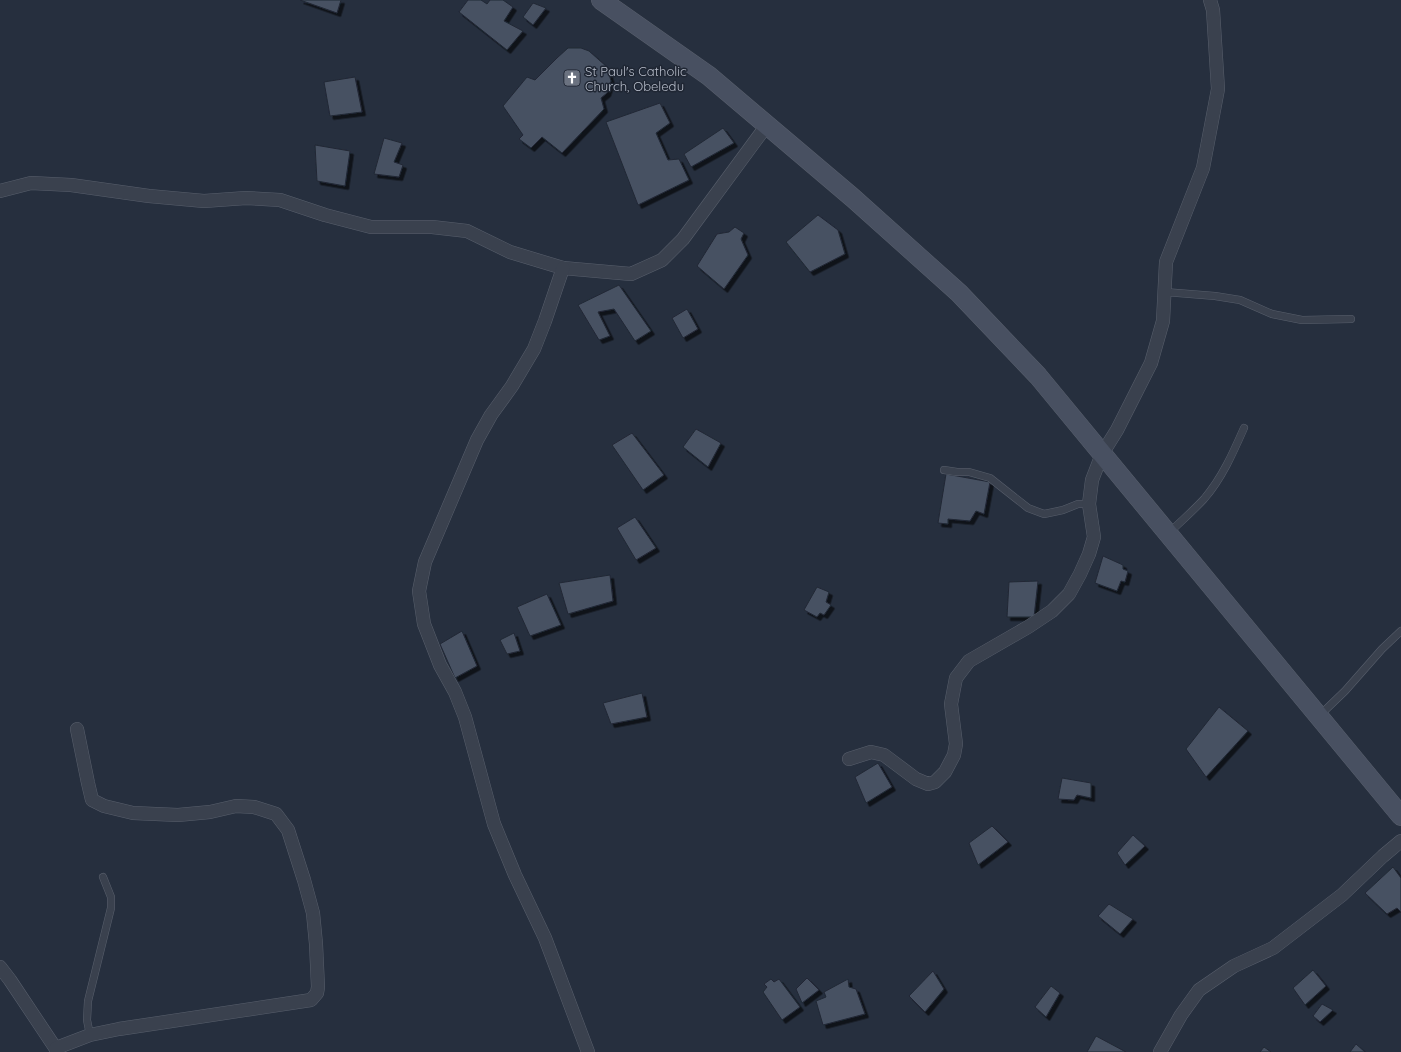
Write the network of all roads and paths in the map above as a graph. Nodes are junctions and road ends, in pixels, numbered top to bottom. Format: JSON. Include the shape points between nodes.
{"nodes":[{"id":1,"x":601,"y":0,"type":"edge"},
{"id":2,"x":1210,"y":0,"type":"edge"},
{"id":3,"x":767,"y":125,"type":"junction"},
{"id":4,"x":0,"y":191,"type":"edge"},
{"id":5,"x":563,"y":268,"type":"junction"},
{"id":6,"x":1165,"y":292,"type":"junction"},
{"id":7,"x":1351,"y":318,"type":"dead end"},
{"id":8,"x":1244,"y":428,"type":"dead end"},
{"id":9,"x":1102,"y":454,"type":"junction"},
{"id":10,"x":944,"y":470,"type":"dead end"},
{"id":11,"x":1089,"y":504,"type":"junction"},
{"id":12,"x":1168,"y":534,"type":"junction"},
{"id":13,"x":1401,"y":631,"type":"edge"},
{"id":14,"x":1318,"y":716,"type":"junction"},
{"id":15,"x":77,"y":729,"type":"dead end"},
{"id":16,"x":849,"y":759,"type":"dead end"},
{"id":17,"x":1401,"y":816,"type":"edge"},
{"id":18,"x":1401,"y":841,"type":"edge"},
{"id":19,"x":103,"y":878,"type":"dead end"},
{"id":20,"x":0,"y":967,"type":"edge"},
{"id":21,"x":90,"y":1035,"type":"junction"},
{"id":22,"x":57,"y":1050,"type":"edge"},
{"id":23,"x":588,"y":1052,"type":"edge"},
{"id":24,"x":1160,"y":1052,"type":"edge"}],
"edges":[{"from":1,"to":3,"type":"main road","via":[[709,76]]},
{"from":2,"to":6,"type":"street","via":[[1213,10],[1218,89],[1203,168],[1166,262]]},
{"from":3,"to":5,"type":"street","via":[[683,239],[662,260],[630,274]]},
{"from":3,"to":9,"type":"main road","via":[[959,293],[1038,376]]},
{"from":4,"to":5,"type":"street","via":[[32,183],[71,185],[204,201],[246,198],[280,200],[371,227],[432,227],[467,231],[510,252]]},
{"from":5,"to":23,"type":"street","via":[[534,349],[491,415],[478,440],[425,562],[419,591],[424,624],[465,718],[494,824],[544,938]]},
{"from":6,"to":7,"type":"lane","via":[[1240,300],[1272,314],[1302,320]]},
{"from":6,"to":9,"type":"street","via":[[1163,321],[1151,364]]},
{"from":8,"to":12,"type":"lane","via":[[1217,482],[1204,499]]},
{"from":9,"to":11,"type":"street","via":[[1092,480]]},
{"from":9,"to":12,"type":"main road"},
{"from":10,"to":11,"type":"lane","via":[[969,472],[990,478],[1028,508],[1044,514],[1078,504]]},
{"from":11,"to":16,"type":"street","via":[[1094,537],[1089,554],[1069,594],[1028,627],[970,661],[956,678],[951,704],[956,744],[954,755],[945,772],[935,782],[928,784],[916,779],[884,755],[871,752]]},
{"from":12,"to":14,"type":"main road"},
{"from":13,"to":14,"type":"lane"},
{"from":14,"to":17,"type":"main road"},
{"from":15,"to":21,"type":"street","via":[[92,800],[104,806],[133,813],[178,815],[236,806],[254,807],[276,814],[288,830],[313,913],[318,975],[317,993],[311,1000]]},
{"from":18,"to":24,"type":"street","via":[[1342,896],[1273,948],[1234,966],[1199,990]]},
{"from":19,"to":21,"type":"lane","via":[[111,897],[111,908],[88,1001],[87,1020]]},
{"from":20,"to":22,"type":"street"},
{"from":21,"to":22,"type":"street"}]}
